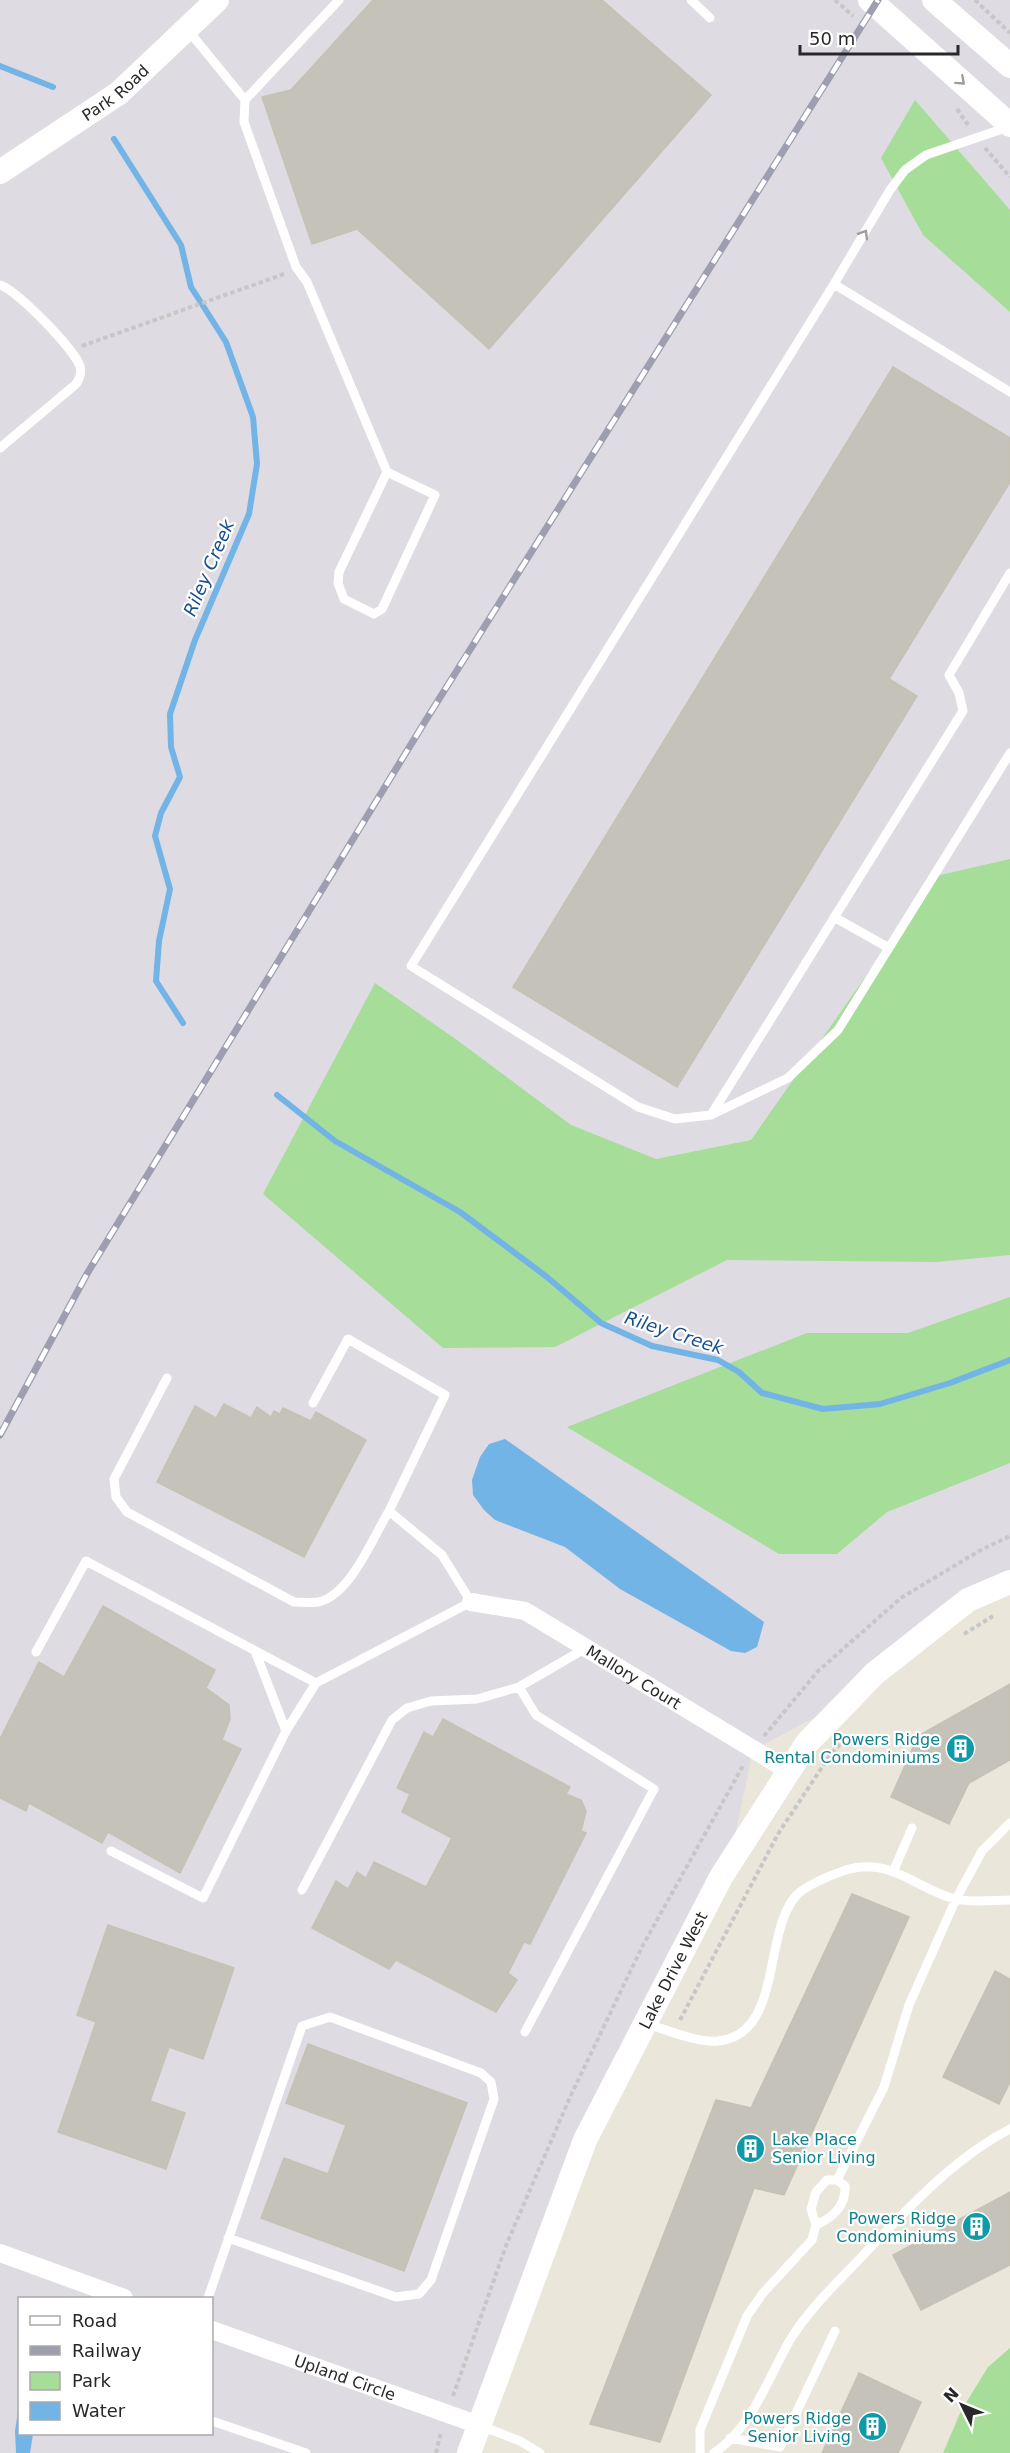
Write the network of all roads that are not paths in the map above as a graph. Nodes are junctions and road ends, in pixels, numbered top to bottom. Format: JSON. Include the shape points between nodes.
{"nodes":[{"id":1,"x":217,"y":0,"type":"edge"},
{"id":2,"x":339,"y":0,"type":"edge"},
{"id":3,"x":691,"y":0,"type":"edge"},
{"id":4,"x":870,"y":0,"type":"edge"},
{"id":5,"x":934,"y":0,"type":"edge"},
{"id":6,"x":710,"y":18,"type":"dead end"},
{"id":7,"x":187,"y":29,"type":"junction"},
{"id":8,"x":1010,"y":66,"type":"edge"},
{"id":9,"x":245,"y":100,"type":"junction"},
{"id":10,"x":1010,"y":125,"type":"edge"},
{"id":11,"x":0,"y":172,"type":"edge"},
{"id":12,"x":834,"y":284,"type":"junction"},
{"id":13,"x":0,"y":285,"type":"edge"},
{"id":14,"x":1010,"y":392,"type":"edge"},
{"id":15,"x":0,"y":448,"type":"edge"},
{"id":16,"x":387,"y":472,"type":"junction"},
{"id":17,"x":1010,"y":573,"type":"edge"},
{"id":18,"x":1010,"y":753,"type":"edge"},
{"id":19,"x":834,"y":917,"type":"junction"},
{"id":20,"x":889,"y":948,"type":"junction"},
{"id":21,"x":711,"y":1115,"type":"junction"},
{"id":22,"x":167,"y":1378,"type":"dead end"},
{"id":23,"x":314,"y":1403,"type":"dead end"},
{"id":24,"x":388,"y":1511,"type":"junction"},
{"id":25,"x":1010,"y":1582,"type":"edge"},
{"id":26,"x":471,"y":1602,"type":"junction"},
{"id":27,"x":586,"y":1648,"type":"junction"},
{"id":28,"x":255,"y":1651,"type":"junction"},
{"id":29,"x":36,"y":1652,"type":"dead end"},
{"id":30,"x":316,"y":1683,"type":"junction"},
{"id":31,"x":519,"y":1687,"type":"junction"},
{"id":32,"x":286,"y":1731,"type":"junction"},
{"id":33,"x":789,"y":1771,"type":"junction"},
{"id":34,"x":1010,"y":1823,"type":"edge"},
{"id":35,"x":912,"y":1828,"type":"dead end"},
{"id":36,"x":111,"y":1851,"type":"dead end"},
{"id":37,"x":893,"y":1872,"type":"junction"},
{"id":38,"x":302,"y":1890,"type":"dead end"},
{"id":39,"x":956,"y":1899,"type":"junction"},
{"id":40,"x":1010,"y":1900,"type":"edge"},
{"id":41,"x":645,"y":2023,"type":"junction"},
{"id":42,"x":525,"y":2032,"type":"dead end"},
{"id":43,"x":1010,"y":2128,"type":"edge"},
{"id":44,"x":837,"y":2180,"type":"junction"},
{"id":45,"x":816,"y":2226,"type":"junction"},
{"id":46,"x":228,"y":2238,"type":"junction"},
{"id":47,"x":0,"y":2253,"type":"edge"},
{"id":48,"x":121,"y":2297,"type":"edge"},
{"id":49,"x":208,"y":2297,"type":"edge"},
{"id":50,"x":213,"y":2330,"type":"edge"},
{"id":51,"x":835,"y":2331,"type":"dead end"},
{"id":52,"x":213,"y":2421,"type":"edge"},
{"id":53,"x":479,"y":2425,"type":"junction"},
{"id":54,"x":730,"y":2438,"type":"junction"},
{"id":55,"x":306,"y":2453,"type":"edge"},
{"id":56,"x":469,"y":2453,"type":"edge"},
{"id":57,"x":540,"y":2453,"type":"edge"},
{"id":58,"x":700,"y":2453,"type":"edge"},
{"id":59,"x":714,"y":2453,"type":"edge"}],
"edges":[{"from":1,"to":7,"type":"street","name":"Park Road"},
{"from":2,"to":9,"type":"lane"},
{"from":3,"to":6,"type":"lane"},
{"from":4,"to":10,"type":"street","one_way":true},
{"from":5,"to":8,"type":"street"},
{"from":7,"to":9,"type":"lane"},
{"from":7,"to":11,"type":"street","name":"Park Road","via":[[118,93]]},
{"from":9,"to":16,"type":"lane","via":[[244,122],[296,267],[307,282]]},
{"from":12,"to":10,"type":"lane","one_way":true,"via":[[905,170],[926,155]]},
{"from":12,"to":14,"type":"lane"},
{"from":12,"to":21,"type":"lane","via":[[411,966],[638,1107],[675,1119]]},
{"from":13,"to":15,"type":"lane","via":[[22,299],[70,351],[81,377]]},
{"from":16,"to":16,"type":"lane","via":[[435,495],[382,609],[374,614],[344,599],[339,572]]},
{"from":17,"to":19,"type":"lane","via":[[949,675],[963,711]]},
{"from":18,"to":20,"type":"lane"},
{"from":19,"to":20,"type":"lane"},
{"from":19,"to":21,"type":"lane"},
{"from":20,"to":21,"type":"lane","via":[[838,1030],[788,1078]]},
{"from":22,"to":24,"type":"lane","via":[[114,1479],[116,1497],[127,1512],[294,1602],[318,1602],[334,1596],[347,1584]]},
{"from":23,"to":24,"type":"lane","via":[[348,1340],[445,1395]]},
{"from":24,"to":26,"type":"lane","via":[[442,1555]]},
{"from":25,"to":33,"type":"street","name":"Lake Drive West","via":[[968,1600],[874,1674],[807,1743]]},
{"from":26,"to":27,"type":"street","name":"Mallory Court","via":[[525,1611]]},
{"from":26,"to":30,"type":"lane"},
{"from":27,"to":31,"type":"lane"},
{"from":27,"to":33,"type":"street","name":"Mallory Court"},
{"from":28,"to":29,"type":"lane","via":[[86,1561]]},
{"from":28,"to":30,"type":"lane"},
{"from":28,"to":32,"type":"lane"},
{"from":30,"to":32,"type":"lane"},
{"from":31,"to":38,"type":"lane","via":[[477,1699],[431,1701],[407,1708],[392,1720]]},
{"from":31,"to":42,"type":"lane","via":[[536,1714],[654,1789]]},
{"from":32,"to":36,"type":"lane","via":[[203,1898]]},
{"from":33,"to":41,"type":"street","name":"Lake Drive West","via":[[721,1877]]},
{"from":34,"to":39,"type":"lane","via":[[982,1851]]},
{"from":35,"to":37,"type":"lane"},
{"from":37,"to":39,"type":"lane"},
{"from":37,"to":41,"type":"lane","via":[[877,1866],[845,1870],[795,1895],[782,1921],[766,1997],[753,2023],[733,2038],[717,2042]]},
{"from":39,"to":40,"type":"lane"},
{"from":39,"to":44,"type":"lane","via":[[909,2006],[884,2087]]},
{"from":41,"to":53,"type":"street","name":"Lake Drive West","via":[[585,2140]]},
{"from":43,"to":54,"type":"lane","via":[[940,2176],[820,2300],[791,2339],[743,2424]]},
{"from":44,"to":45,"type":"lane","via":[[827,2180],[816,2192],[810,2209]]},
{"from":44,"to":45,"type":"lane","via":[[845,2187],[838,2209],[834,2217]]},
{"from":45,"to":58,"type":"lane","via":[[812,2240],[747,2316],[700,2430]]},
{"from":46,"to":46,"type":"lane","via":[[396,2297],[418,2294],[431,2280],[494,2099],[490,2082],[481,2073],[330,2017],[302,2026]]},
{"from":46,"to":49,"type":"lane"},
{"from":47,"to":48,"type":"street"},
{"from":50,"to":53,"type":"street","name":"Upland Circle"},
{"from":51,"to":54,"type":"lane","via":[[780,2447]]},
{"from":52,"to":55,"type":"lane"},
{"from":53,"to":56,"type":"street","name":"Lake Drive West"},
{"from":53,"to":57,"type":"lane"},
{"from":54,"to":59,"type":"lane"}]}
